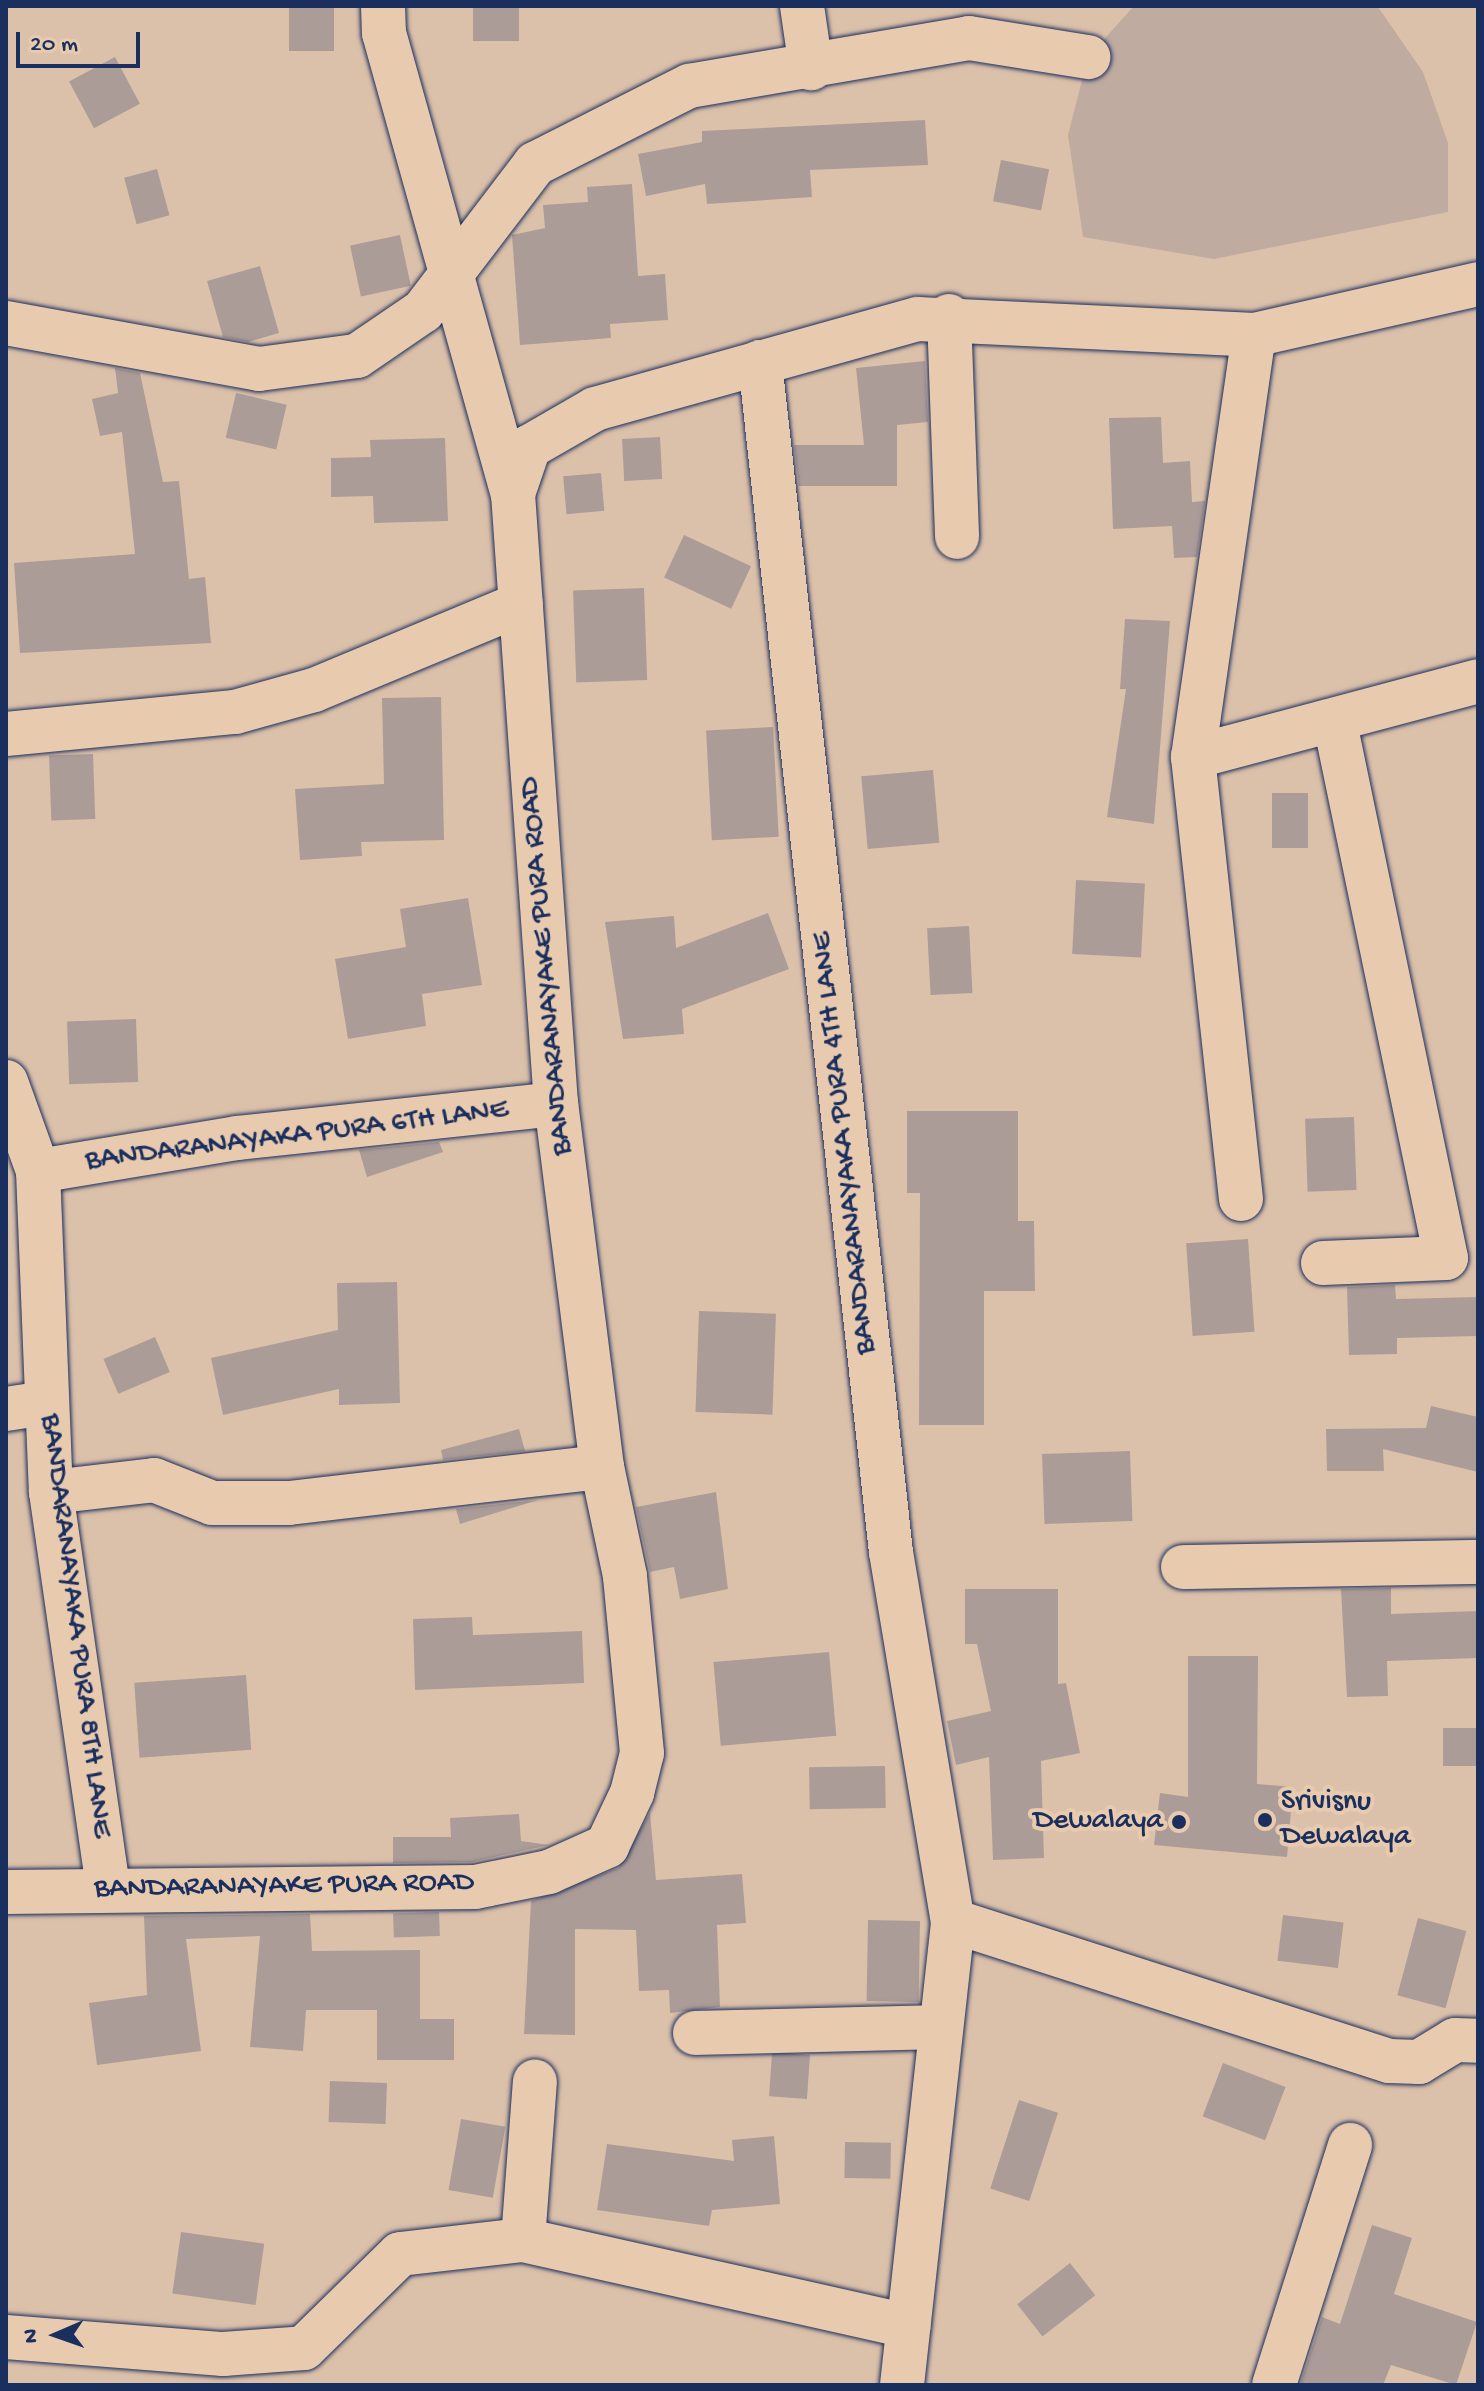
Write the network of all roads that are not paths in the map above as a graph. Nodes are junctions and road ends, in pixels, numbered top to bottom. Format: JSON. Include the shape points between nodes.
{"nodes":[{"id":1,"x":383,"y":6,"type":"edge"},
{"id":2,"x":802,"y":6,"type":"edge"},
{"id":3,"x":1088,"y":57,"type":"dead end"},
{"id":4,"x":811,"y":68,"type":"junction"},
{"id":5,"x":449,"y":272,"type":"junction"},
{"id":6,"x":1478,"y":284,"type":"edge"},
{"id":7,"x":949,"y":316,"type":"junction"},
{"id":8,"x":6,"y":323,"type":"edge"},
{"id":9,"x":1254,"y":335,"type":"junction"},
{"id":10,"x":760,"y":362,"type":"junction"},
{"id":11,"x":513,"y":494,"type":"junction"},
{"id":12,"x":957,"y":537,"type":"dead end"},
{"id":13,"x":521,"y":604,"type":"junction"},
{"id":14,"x":1478,"y":681,"type":"edge"},
{"id":15,"x":1335,"y":723,"type":"junction"},
{"id":16,"x":6,"y":734,"type":"edge"},
{"id":17,"x":1193,"y":757,"type":"junction"},
{"id":18,"x":6,"y":1082,"type":"edge"},
{"id":19,"x":556,"y":1104,"type":"junction"},
{"id":20,"x":38,"y":1171,"type":"junction"},
{"id":21,"x":1241,"y":1199,"type":"dead end"},
{"id":22,"x":1462,"y":1258,"type":"edge"},
{"id":23,"x":1323,"y":1263,"type":"dead end"},
{"id":24,"x":26,"y":1406,"type":"edge"},
{"id":25,"x":602,"y":1467,"type":"junction"},
{"id":26,"x":51,"y":1492,"type":"junction"},
{"id":27,"x":1478,"y":1562,"type":"edge"},
{"id":28,"x":1183,"y":1567,"type":"dead end"},
{"id":29,"x":108,"y":1889,"type":"junction"},
{"id":30,"x":6,"y":1892,"type":"edge"},
{"id":31,"x":953,"y":1921,"type":"junction"},
{"id":32,"x":941,"y":2027,"type":"junction"},
{"id":33,"x":695,"y":2033,"type":"dead end"},
{"id":34,"x":1478,"y":2041,"type":"edge"},
{"id":35,"x":535,"y":2081,"type":"dead end"},
{"id":36,"x":1350,"y":2145,"type":"dead end"},
{"id":37,"x":523,"y":2240,"type":"junction"},
{"id":38,"x":909,"y":2326,"type":"junction"},
{"id":39,"x":6,"y":2337,"type":"edge"},
{"id":40,"x":902,"y":2385,"type":"edge"},
{"id":41,"x":1274,"y":2385,"type":"edge"}],
"edges":[{"from":1,"to":5,"type":"street","via":[[384,33]]},
{"from":2,"to":4,"type":"street"},
{"from":3,"to":4,"type":"street","via":[[969,38]]},
{"from":4,"to":5,"type":"street","via":[[689,86],[535,164]]},
{"from":5,"to":8,"type":"street","via":[[423,311],[357,356],[259,369]]},
{"from":5,"to":11,"type":"street"},
{"from":6,"to":9,"type":"street","name":"BANDARANAYAKE PURA ROAD"},
{"from":7,"to":9,"type":"street","name":"BANDARANAYAKE PURA ROAD"},
{"from":7,"to":10,"type":"street","name":"BANDARANAYAKE PURA ROAD"},
{"from":7,"to":12,"type":"street"},
{"from":9,"to":17,"type":"street"},
{"from":10,"to":11,"type":"street","name":"BANDARANAYAKE PURA ROAD","via":[[595,409],[553,430],[517,466]]},
{"from":10,"to":31,"type":"street","name":"BANDARANAYAKA PURA 4TH LANE","via":[[891,1552]]},
{"from":11,"to":13,"type":"street","name":"BANDARANAYAKE PURA ROAD"},
{"from":13,"to":16,"type":"street","via":[[314,690],[235,712]]},
{"from":13,"to":19,"type":"street","name":"BANDARANAYAKE PURA ROAD"},
{"from":14,"to":15,"type":"street"},
{"from":15,"to":17,"type":"street"},
{"from":15,"to":22,"type":"street"},
{"from":17,"to":21,"type":"street"},
{"from":18,"to":20,"type":"street","name":"BANDARANAYAKA PURA 8TH LANE"},
{"from":19,"to":20,"type":"street","name":"BANDARANAYAKA PURA 6TH LANE","via":[[237,1138]]},
{"from":19,"to":25,"type":"street","name":"BANDARANAYAKE PURA ROAD"},
{"from":20,"to":24,"type":"street","name":"BANDARANAYAKA PURA 8TH LANE"},
{"from":22,"to":23,"type":"street"},
{"from":24,"to":26,"type":"street","name":"BANDARANAYAKA PURA 8TH LANE"},
{"from":25,"to":26,"type":"street","via":[[289,1503],[212,1503],[154,1480]]},
{"from":25,"to":29,"type":"street","name":"BANDARANAYAKE PURA ROAD","via":[[625,1576],[642,1753],[607,1846],[549,1872],[475,1887]]},
{"from":26,"to":29,"type":"street","name":"BANDARANAYAKA PURA 8TH LANE"},
{"from":27,"to":28,"type":"street"},
{"from":29,"to":30,"type":"street","name":"BANDARANAYAKE PURA ROAD"},
{"from":31,"to":32,"type":"street","name":"BANDARANAYAKA PURA 4TH LANE"},
{"from":31,"to":34,"type":"street","via":[[1389,2061],[1419,2062],[1455,2040]]},
{"from":32,"to":33,"type":"street"},
{"from":32,"to":38,"type":"street","name":"BANDARANAYAKA PURA 4TH LANE"},
{"from":35,"to":37,"type":"street"},
{"from":36,"to":41,"type":"street"},
{"from":37,"to":38,"type":"street"},
{"from":37,"to":39,"type":"street","via":[[400,2254],[304,2348],[223,2354]]},
{"from":38,"to":40,"type":"street","name":"BANDARANAYAKA PURA 4TH LANE"}]}
